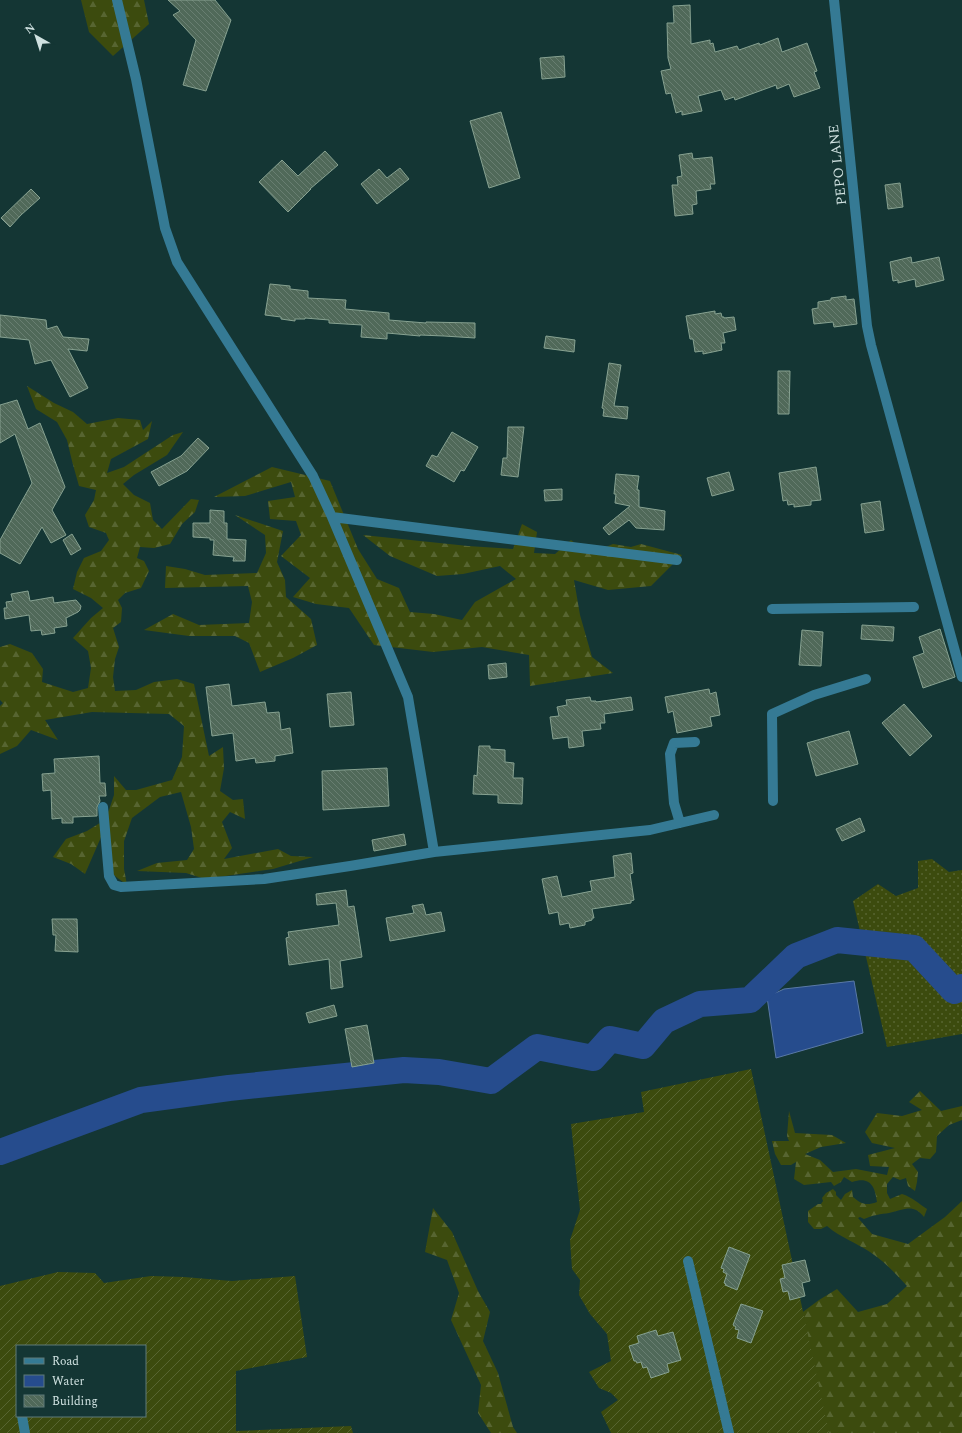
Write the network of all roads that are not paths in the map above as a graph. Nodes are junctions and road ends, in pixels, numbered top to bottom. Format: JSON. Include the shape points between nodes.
{"nodes":[{"id":1,"x":116,"y":0,"type":"edge"},
{"id":2,"x":834,"y":0,"type":"edge"},
{"id":3,"x":332,"y":516,"type":"junction"},
{"id":4,"x":677,"y":560,"type":"dead end"},
{"id":5,"x":914,"y":607,"type":"dead end"},
{"id":6,"x":772,"y":609,"type":"dead end"},
{"id":7,"x":962,"y":677,"type":"edge"},
{"id":8,"x":866,"y":679,"type":"dead end"},
{"id":9,"x":695,"y":742,"type":"dead end"},
{"id":10,"x":773,"y":801,"type":"dead end"},
{"id":11,"x":103,"y":807,"type":"dead end"},
{"id":12,"x":714,"y":815,"type":"dead end"},
{"id":13,"x":680,"y":823,"type":"junction"},
{"id":14,"x":434,"y":852,"type":"junction"},
{"id":15,"x":688,"y":1261,"type":"dead end"},
{"id":16,"x":22,"y":1417,"type":"edge"},
{"id":17,"x":25,"y":1433,"type":"edge"},
{"id":18,"x":729,"y":1433,"type":"edge"}],
"edges":[{"from":1,"to":3,"type":"street","via":[[136,80],[166,228],[177,262],[313,476]]},
{"from":2,"to":7,"type":"street","name":"PEPO LANE","via":[[870,345]]},
{"from":3,"to":4,"type":"street"},
{"from":3,"to":14,"type":"street","via":[[408,696]]},
{"from":5,"to":6,"type":"street"},
{"from":8,"to":10,"type":"street","via":[[814,696],[772,714]]},
{"from":9,"to":13,"type":"street","via":[[674,743],[670,754],[674,803]]},
{"from":11,"to":14,"type":"street","via":[[109,876],[114,885],[121,887],[264,879]]},
{"from":12,"to":13,"type":"street"},
{"from":13,"to":14,"type":"street","via":[[650,830]]},
{"from":15,"to":18,"type":"street"},
{"from":16,"to":17,"type":"street"}]}
